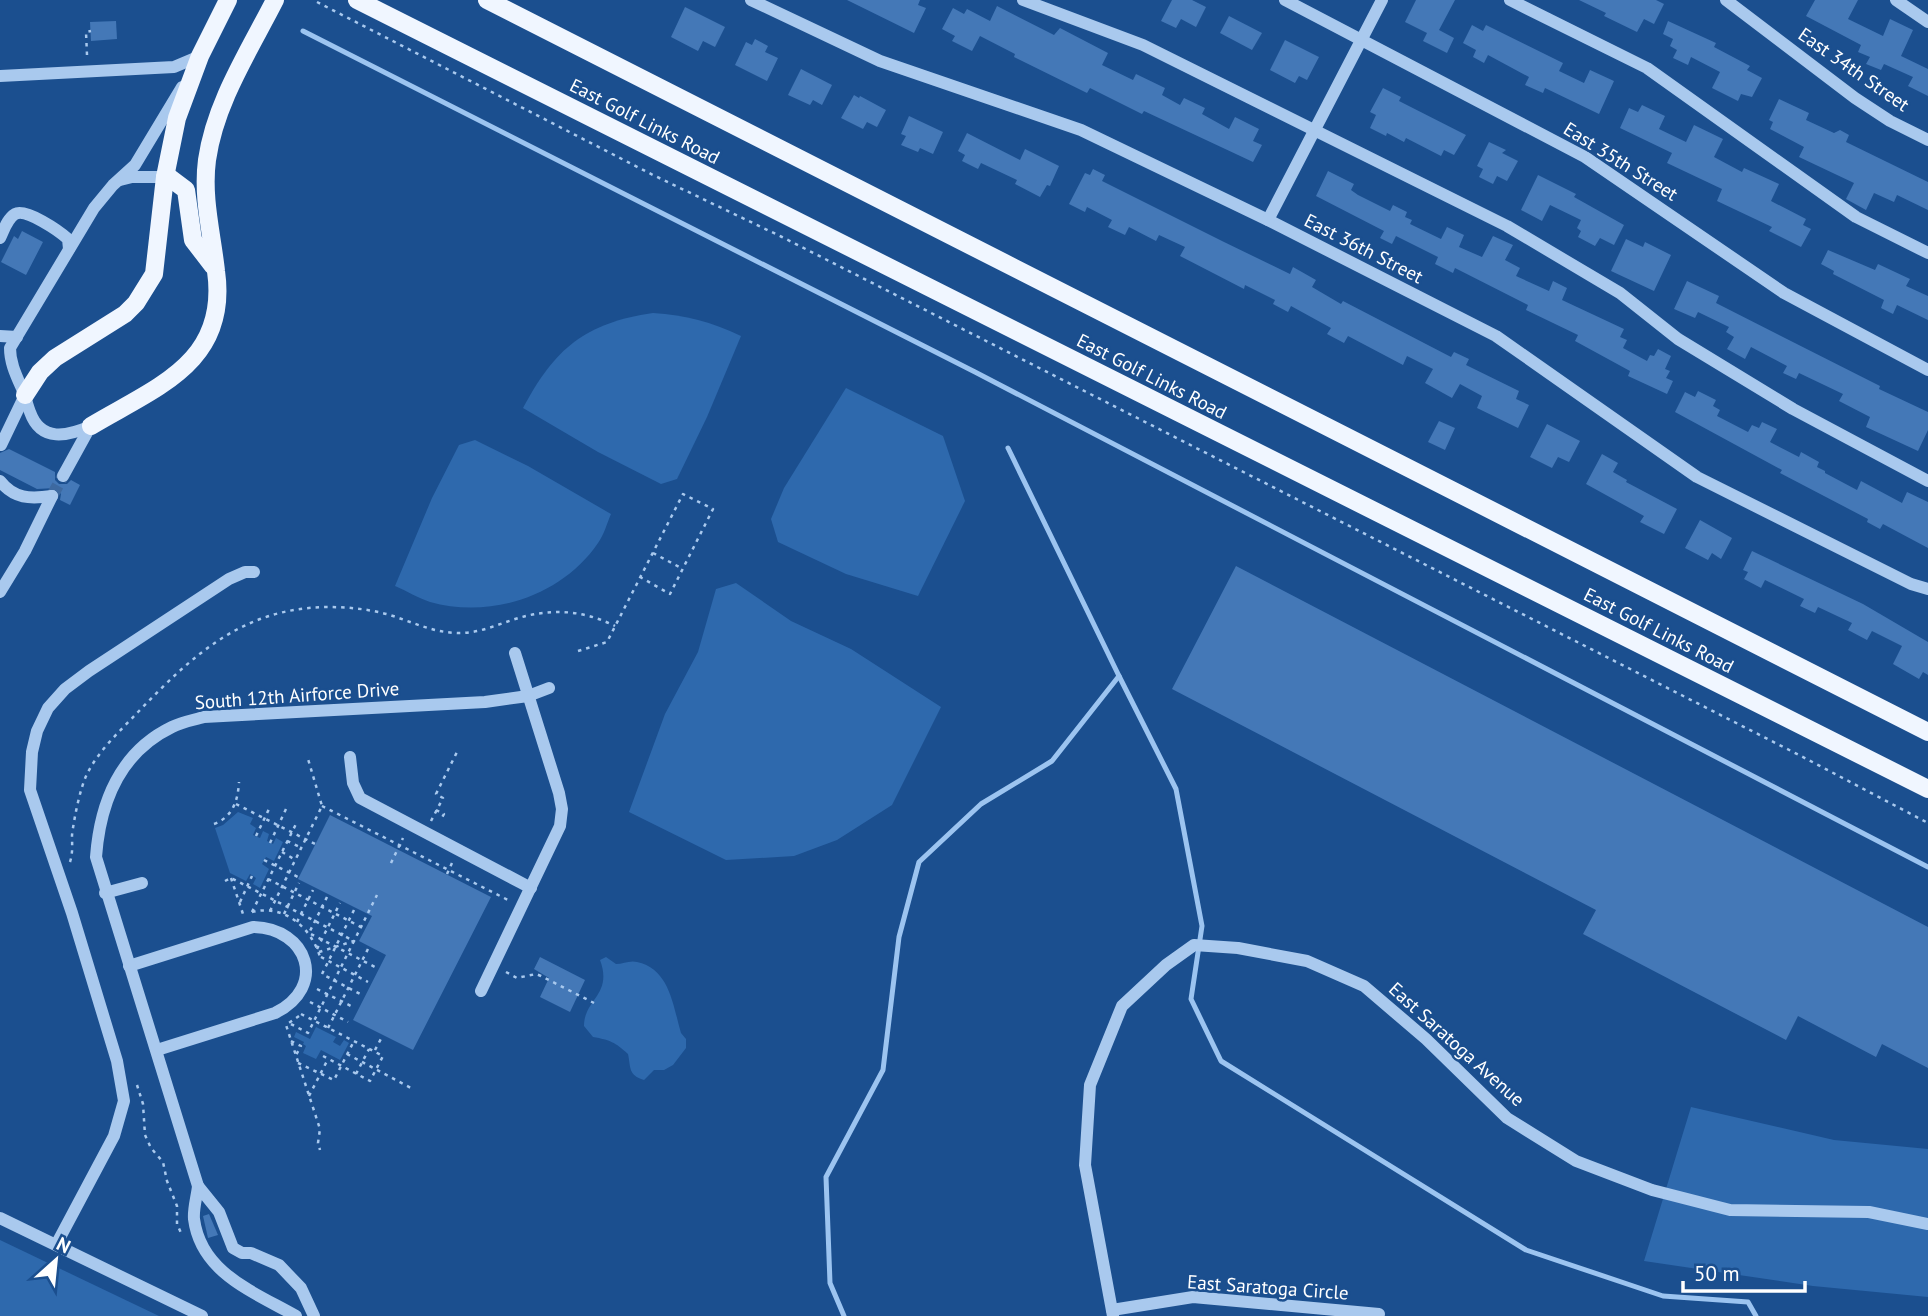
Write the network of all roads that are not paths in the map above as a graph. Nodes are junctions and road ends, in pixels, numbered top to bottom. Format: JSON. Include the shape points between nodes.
{"nodes":[{"id":1,"x":228,"y":0,"type":"edge"},
{"id":2,"x":275,"y":0,"type":"edge"},
{"id":3,"x":357,"y":0,"type":"edge"},
{"id":4,"x":487,"y":0,"type":"edge"},
{"id":5,"x":751,"y":0,"type":"edge"},
{"id":6,"x":1023,"y":0,"type":"edge"},
{"id":7,"x":1285,"y":0,"type":"edge"},
{"id":8,"x":1382,"y":0,"type":"edge"},
{"id":9,"x":1510,"y":0,"type":"edge"},
{"id":10,"x":1726,"y":0,"type":"edge"},
{"id":11,"x":1896,"y":0,"type":"edge"},
{"id":12,"x":513,"y":6,"type":"edge"},
{"id":13,"x":1928,"y":22,"type":"edge"},
{"id":14,"x":1361,"y":41,"type":"junction"},
{"id":15,"x":200,"y":56,"type":"junction"},
{"id":16,"x":0,"y":76,"type":"edge"},
{"id":17,"x":1314,"y":130,"type":"junction"},
{"id":18,"x":1928,"y":140,"type":"edge"},
{"id":19,"x":165,"y":177,"type":"junction"},
{"id":20,"x":118,"y":181,"type":"junction"},
{"id":21,"x":1268,"y":220,"type":"junction"},
{"id":22,"x":0,"y":238,"type":"edge"},
{"id":23,"x":69,"y":249,"type":"junction"},
{"id":24,"x":1928,"y":253,"type":"edge"},
{"id":25,"x":216,"y":271,"type":"junction"},
{"id":26,"x":0,"y":336,"type":"edge"},
{"id":27,"x":17,"y":337,"type":"junction"},
{"id":28,"x":5,"y":355,"type":"edge"},
{"id":29,"x":1928,"y":370,"type":"edge"},
{"id":30,"x":25,"y":395,"type":"junction"},
{"id":31,"x":91,"y":426,"type":"junction"},
{"id":32,"x":1,"y":445,"type":"edge"},
{"id":33,"x":63,"y":476,"type":"tunnel mouth"},
{"id":34,"x":0,"y":481,"type":"edge"},
{"id":35,"x":1928,"y":481,"type":"edge"},
{"id":36,"x":254,"y":572,"type":"dead end"},
{"id":37,"x":1928,"y":589,"type":"edge"},
{"id":38,"x":0,"y":592,"type":"edge"},
{"id":39,"x":516,"y":653,"type":"dead end"},
{"id":40,"x":549,"y":688,"type":"dead end"},
{"id":41,"x":528,"y":696,"type":"junction"},
{"id":42,"x":1928,"y":732,"type":"edge"},
{"id":43,"x":350,"y":757,"type":"dead end"},
{"id":44,"x":1928,"y":789,"type":"edge"},
{"id":45,"x":142,"y":883,"type":"dead end"},
{"id":46,"x":531,"y":888,"type":"junction"},
{"id":47,"x":105,"y":893,"type":"junction"},
{"id":48,"x":129,"y":966,"type":"junction"},
{"id":49,"x":481,"y":991,"type":"dead end"},
{"id":50,"x":157,"y":1050,"type":"junction"},
{"id":51,"x":198,"y":1186,"type":"junction"},
{"id":52,"x":0,"y":1218,"type":"edge"},
{"id":53,"x":1928,"y":1224,"type":"edge"},
{"id":54,"x":56,"y":1245,"type":"junction"},
{"id":55,"x":1113,"y":1313,"type":"edge"},
{"id":56,"x":1379,"y":1314,"type":"edge"},
{"id":57,"x":202,"y":1316,"type":"edge"},
{"id":58,"x":296,"y":1316,"type":"edge"},
{"id":59,"x":314,"y":1316,"type":"edge"}],
"edges":[{"from":1,"to":15,"type":"main road"},
{"from":2,"to":25,"type":"main road","via":[[216,118],[207,162],[206,213]]},
{"from":3,"to":44,"type":"main road","name":"East Golf Links Road"},
{"from":4,"to":12,"type":"main road","name":"East Golf Links Road"},
{"from":5,"to":21,"type":"street","name":"East 36th Street","via":[[880,61],[1081,130]]},
{"from":6,"to":17,"type":"street","via":[[1143,45]]},
{"from":7,"to":14,"type":"street","name":"East 35th Street"},
{"from":8,"to":14,"type":"street"},
{"from":9,"to":24,"type":"street","via":[[1647,68],[1856,218]]},
{"from":10,"to":18,"type":"street","name":"East 34th Street","via":[[1855,98]]},
{"from":11,"to":13,"type":"street"},
{"from":12,"to":42,"type":"main road","name":"East Golf Links Road"},
{"from":14,"to":17,"type":"street"},
{"from":14,"to":29,"type":"street","name":"East 35th Street","via":[[1584,157],[1784,293]]},
{"from":15,"to":16,"type":"street","via":[[174,67]]},
{"from":15,"to":19,"type":"main road","via":[[177,118]]},
{"from":15,"to":20,"type":"street","via":[[135,165]]},
{"from":17,"to":21,"type":"street"},
{"from":17,"to":35,"type":"street","via":[[1507,226],[1620,293],[1678,339],[1770,395]]},
{"from":19,"to":20,"type":"street"},
{"from":19,"to":25,"type":"main road","via":[[186,190],[193,240]]},
{"from":19,"to":30,"type":"main road","via":[[157,261],[143,295],[125,313],[55,358]]},
{"from":20,"to":23,"type":"street","via":[[94,208]]},
{"from":21,"to":37,"type":"street","name":"East 36th Street","via":[[1496,336],[1697,477]]},
{"from":22,"to":23,"type":"street","via":[[10,219],[24,213],[61,233],[68,239]]},
{"from":23,"to":27,"type":"street"},
{"from":25,"to":31,"type":"main road","via":[[219,295],[213,323],[195,357],[173,377]]},
{"from":26,"to":27,"type":"street"},
{"from":27,"to":28,"type":"street"},
{"from":28,"to":30,"type":"street"},
{"from":30,"to":31,"type":"street","via":[[36,425],[48,433],[68,436]]},
{"from":30,"to":32,"type":"street"},
{"from":31,"to":33,"type":"street"},
{"from":34,"to":38,"type":"street","via":[[19,497],[52,496]]},
{"from":36,"to":54,"type":"street","via":[[229,579],[89,671],[48,708],[37,731],[30,790],[117,1061],[124,1101],[114,1136]]},
{"from":39,"to":41,"type":"street"},
{"from":40,"to":41,"type":"street","name":"South 12th Airforce Drive"},
{"from":41,"to":46,"type":"street","via":[[562,809],[560,826]]},
{"from":41,"to":47,"type":"street","name":"South 12th Airforce Drive","via":[[204,717],[173,727],[139,748],[118,775],[104,806],[96,858]]},
{"from":43,"to":46,"type":"street","via":[[360,799]]},
{"from":45,"to":47,"type":"street"},
{"from":46,"to":49,"type":"street"},
{"from":47,"to":48,"type":"street","name":"South 12th Airforce Drive"},
{"from":48,"to":50,"type":"street","name":"South 12th Airforce Drive"},
{"from":48,"to":50,"type":"street","via":[[253,926],[281,932],[304,957],[303,988],[288,1007]]},
{"from":50,"to":51,"type":"street","name":"South 12th Airforce Drive"},
{"from":51,"to":58,"type":"street","name":"South 12th Airforce Drive","via":[[194,1217],[201,1243],[215,1265],[234,1282]]},
{"from":51,"to":59,"type":"street","name":"South 12th Airforce Drive","via":[[219,1212],[233,1248],[285,1269],[301,1288]]},
{"from":52,"to":54,"type":"street"},
{"from":53,"to":55,"type":"street","name":"East Saratoga Avenue","via":[[1869,1212],[1730,1210],[1652,1190],[1576,1161],[1507,1118],[1364,986],[1307,961],[1194,945],[1122,1006],[1090,1085],[1085,1166]]},
{"from":54,"to":57,"type":"street"},
{"from":55,"to":56,"type":"street","name":"East Saratoga Circle","via":[[1193,1297]]}]}
